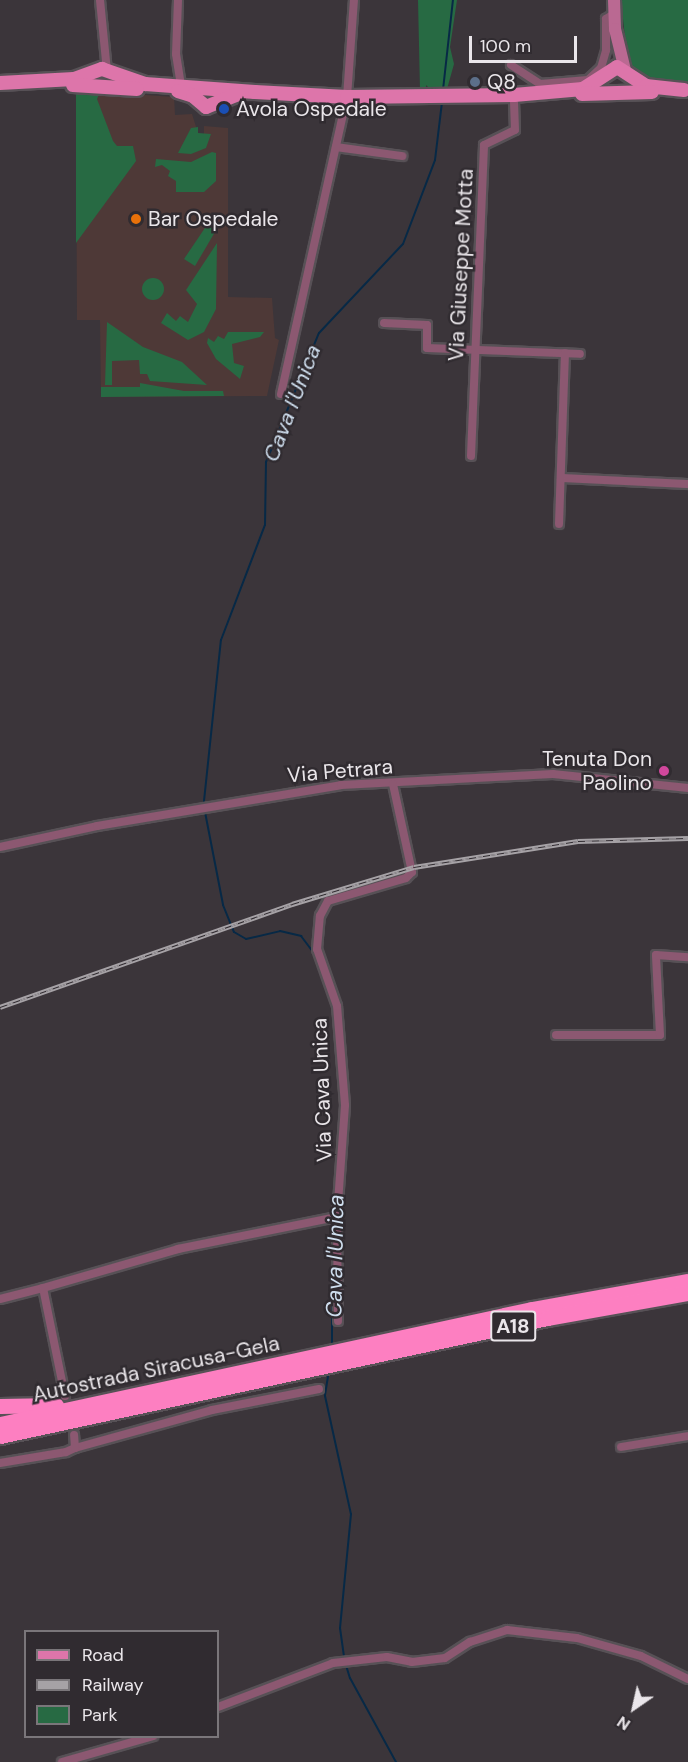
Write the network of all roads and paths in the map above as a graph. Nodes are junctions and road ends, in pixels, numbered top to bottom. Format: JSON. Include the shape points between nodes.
{"nodes":[{"id":1,"x":100,"y":0,"type":"edge"},
{"id":2,"x":178,"y":0,"type":"edge"},
{"id":3,"x":354,"y":0,"type":"edge"},
{"id":4,"x":614,"y":0,"type":"edge"},
{"id":5,"x":614,"y":14,"type":"junction"},
{"id":6,"x":615,"y":29,"type":"junction"},
{"id":7,"x":511,"y":65,"type":"dead end"},
{"id":8,"x":626,"y":72,"type":"junction"},
{"id":9,"x":605,"y":74,"type":"junction"},
{"id":10,"x":102,"y":76,"type":"junction"},
{"id":11,"x":0,"y":83,"type":"edge"},
{"id":12,"x":182,"y":86,"type":"junction"},
{"id":13,"x":686,"y":89,"type":"edge"},
{"id":14,"x":204,"y":92,"type":"junction"},
{"id":15,"x":255,"y":92,"type":"junction"},
{"id":16,"x":559,"y":92,"type":"junction"},
{"id":17,"x":615,"y":92,"type":"junction"},
{"id":18,"x":514,"y":95,"type":"junction"},
{"id":19,"x":347,"y":97,"type":"junction"},
{"id":20,"x":336,"y":147,"type":"junction"},
{"id":21,"x":402,"y":156,"type":"dead end"},
{"id":22,"x":384,"y":323,"type":"dead end"},
{"id":23,"x":475,"y":350,"type":"junction"},
{"id":24,"x":566,"y":353,"type":"junction"},
{"id":25,"x":580,"y":354,"type":"dead end"},
{"id":26,"x":281,"y":394,"type":"dead end"},
{"id":27,"x":471,"y":456,"type":"dead end"},
{"id":28,"x":561,"y":478,"type":"junction"},
{"id":29,"x":688,"y":484,"type":"edge"},
{"id":30,"x":560,"y":524,"type":"dead end"},
{"id":31,"x":393,"y":784,"type":"junction"},
{"id":32,"x":688,"y":788,"type":"edge"},
{"id":33,"x":0,"y":847,"type":"edge"},
{"id":34,"x":688,"y":957,"type":"edge"},
{"id":35,"x":556,"y":1035,"type":"dead end"},
{"id":36,"x":337,"y":1217,"type":"junction"},
{"id":37,"x":688,"y":1281,"type":"edge"},
{"id":38,"x":43,"y":1288,"type":"junction"},
{"id":39,"x":688,"y":1293,"type":"edge"},
{"id":40,"x":0,"y":1299,"type":"edge"},
{"id":41,"x":338,"y":1322,"type":"dead end"},
{"id":42,"x":339,"y":1357,"type":"junction"},
{"id":43,"x":320,"y":1361,"type":"junction"},
{"id":44,"x":192,"y":1383,"type":"junction"},
{"id":45,"x":319,"y":1389,"type":"dead end"},
{"id":46,"x":65,"y":1396,"type":"dead end"},
{"id":47,"x":0,"y":1406,"type":"edge"},
{"id":48,"x":121,"y":1411,"type":"junction"},
{"id":49,"x":0,"y":1424,"type":"edge"},
{"id":50,"x":74,"y":1435,"type":"dead end"},
{"id":51,"x":0,"y":1436,"type":"edge"},
{"id":52,"x":688,"y":1436,"type":"edge"},
{"id":53,"x":0,"y":1442,"type":"edge"},
{"id":54,"x":621,"y":1447,"type":"dead end"},
{"id":55,"x":75,"y":1448,"type":"junction"},
{"id":56,"x":0,"y":1463,"type":"edge"},
{"id":57,"x":688,"y":1679,"type":"edge"},
{"id":58,"x":219,"y":1707,"type":"edge"},
{"id":59,"x":149,"y":1738,"type":"edge"},
{"id":60,"x":62,"y":1762,"type":"edge"}],
"edges":[{"from":1,"to":10,"type":"street"},
{"from":2,"to":12,"type":"street","via":[[176,54]]},
{"from":3,"to":19,"type":"street"},
{"from":4,"to":5,"type":"street"},
{"from":5,"to":6,"type":"street"},
{"from":5,"to":7,"type":"street","via":[[606,19],[606,50],[601,68],[588,80],[540,84]]},
{"from":6,"to":8,"type":"street"},
{"from":6,"to":9,"type":"street"},
{"from":8,"to":9,"type":"main road","via":[[612,68]]},
{"from":8,"to":13,"type":"main road","via":[[646,86]]},
{"from":8,"to":17,"type":"main road","via":[[628,87]]},
{"from":9,"to":16,"type":"main road","via":[[583,89]]},
{"from":9,"to":17,"type":"main road"},
{"from":10,"to":11,"type":"main road"},
{"from":10,"to":12,"type":"main road"},
{"from":10,"to":14,"type":"main road"},
{"from":12,"to":14,"type":"main road"},
{"from":13,"to":17,"type":"main road"},
{"from":14,"to":15,"type":"main road"},
{"from":14,"to":15,"type":"main road","via":[[203,106],[228,95]]},
{"from":15,"to":19,"type":"main road"},
{"from":16,"to":17,"type":"main road"},
{"from":16,"to":18,"type":"main road"},
{"from":18,"to":19,"type":"main road"},
{"from":18,"to":23,"type":"street","name":"Via Giuseppe Motta","via":[[515,130],[484,146]]},
{"from":19,"to":20,"type":"street"},
{"from":20,"to":21,"type":"street"},
{"from":20,"to":26,"type":"street"},
{"from":22,"to":23,"type":"street","via":[[428,325],[427,348]]},
{"from":23,"to":24,"type":"street"},
{"from":23,"to":27,"type":"street","name":"Via Giuseppe Motta"},
{"from":24,"to":25,"type":"street"},
{"from":24,"to":28,"type":"street"},
{"from":28,"to":29,"type":"street"},
{"from":28,"to":30,"type":"street"},
{"from":31,"to":32,"type":"street","name":"Via Petrara","via":[[553,774]]},
{"from":31,"to":33,"type":"street","name":"Via Petrara","via":[[340,785],[245,800]]},
{"from":31,"to":36,"type":"street","name":"Via Cava Unica","via":[[412,872],[406,878],[328,901],[320,916],[317,949],[337,1006],[345,1105]]},
{"from":34,"to":35,"type":"street","via":[[656,956],[660,1035]]},
{"from":36,"to":38,"type":"street","via":[[178,1249]]},
{"from":36,"to":41,"type":"street","name":"Via Cava Unica"},
{"from":37,"to":42,"type":"highway","number":"A18","via":[[532,1309]]},
{"from":38,"to":40,"type":"street"},
{"from":38,"to":46,"type":"street"},
{"from":39,"to":42,"type":"highway","number":"A18"},
{"from":42,"to":43,"type":"highway"},
{"from":43,"to":44,"type":"highway","name":"Autostrada Siracusa-Gela"},
{"from":43,"to":48,"type":"highway","name":"Autostrada Siracusa-Gela"},
{"from":44,"to":47,"type":"highway","via":[[143,1387],[51,1406]]},
{"from":44,"to":49,"type":"highway","name":"Autostrada Siracusa-Gela"},
{"from":45,"to":55,"type":"street","via":[[202,1412]]},
{"from":48,"to":51,"type":"highway","name":"Autostrada Siracusa-Gela"},
{"from":48,"to":53,"type":"highway","via":[[87,1425]]},
{"from":50,"to":55,"type":"street"},
{"from":52,"to":54,"type":"street"},
{"from":55,"to":56,"type":"street"},
{"from":57,"to":58,"type":"street","via":[[641,1656],[577,1638],[507,1630],[471,1642],[445,1658],[412,1662],[387,1657],[333,1663]]},
{"from":59,"to":60,"type":"street"}]}
